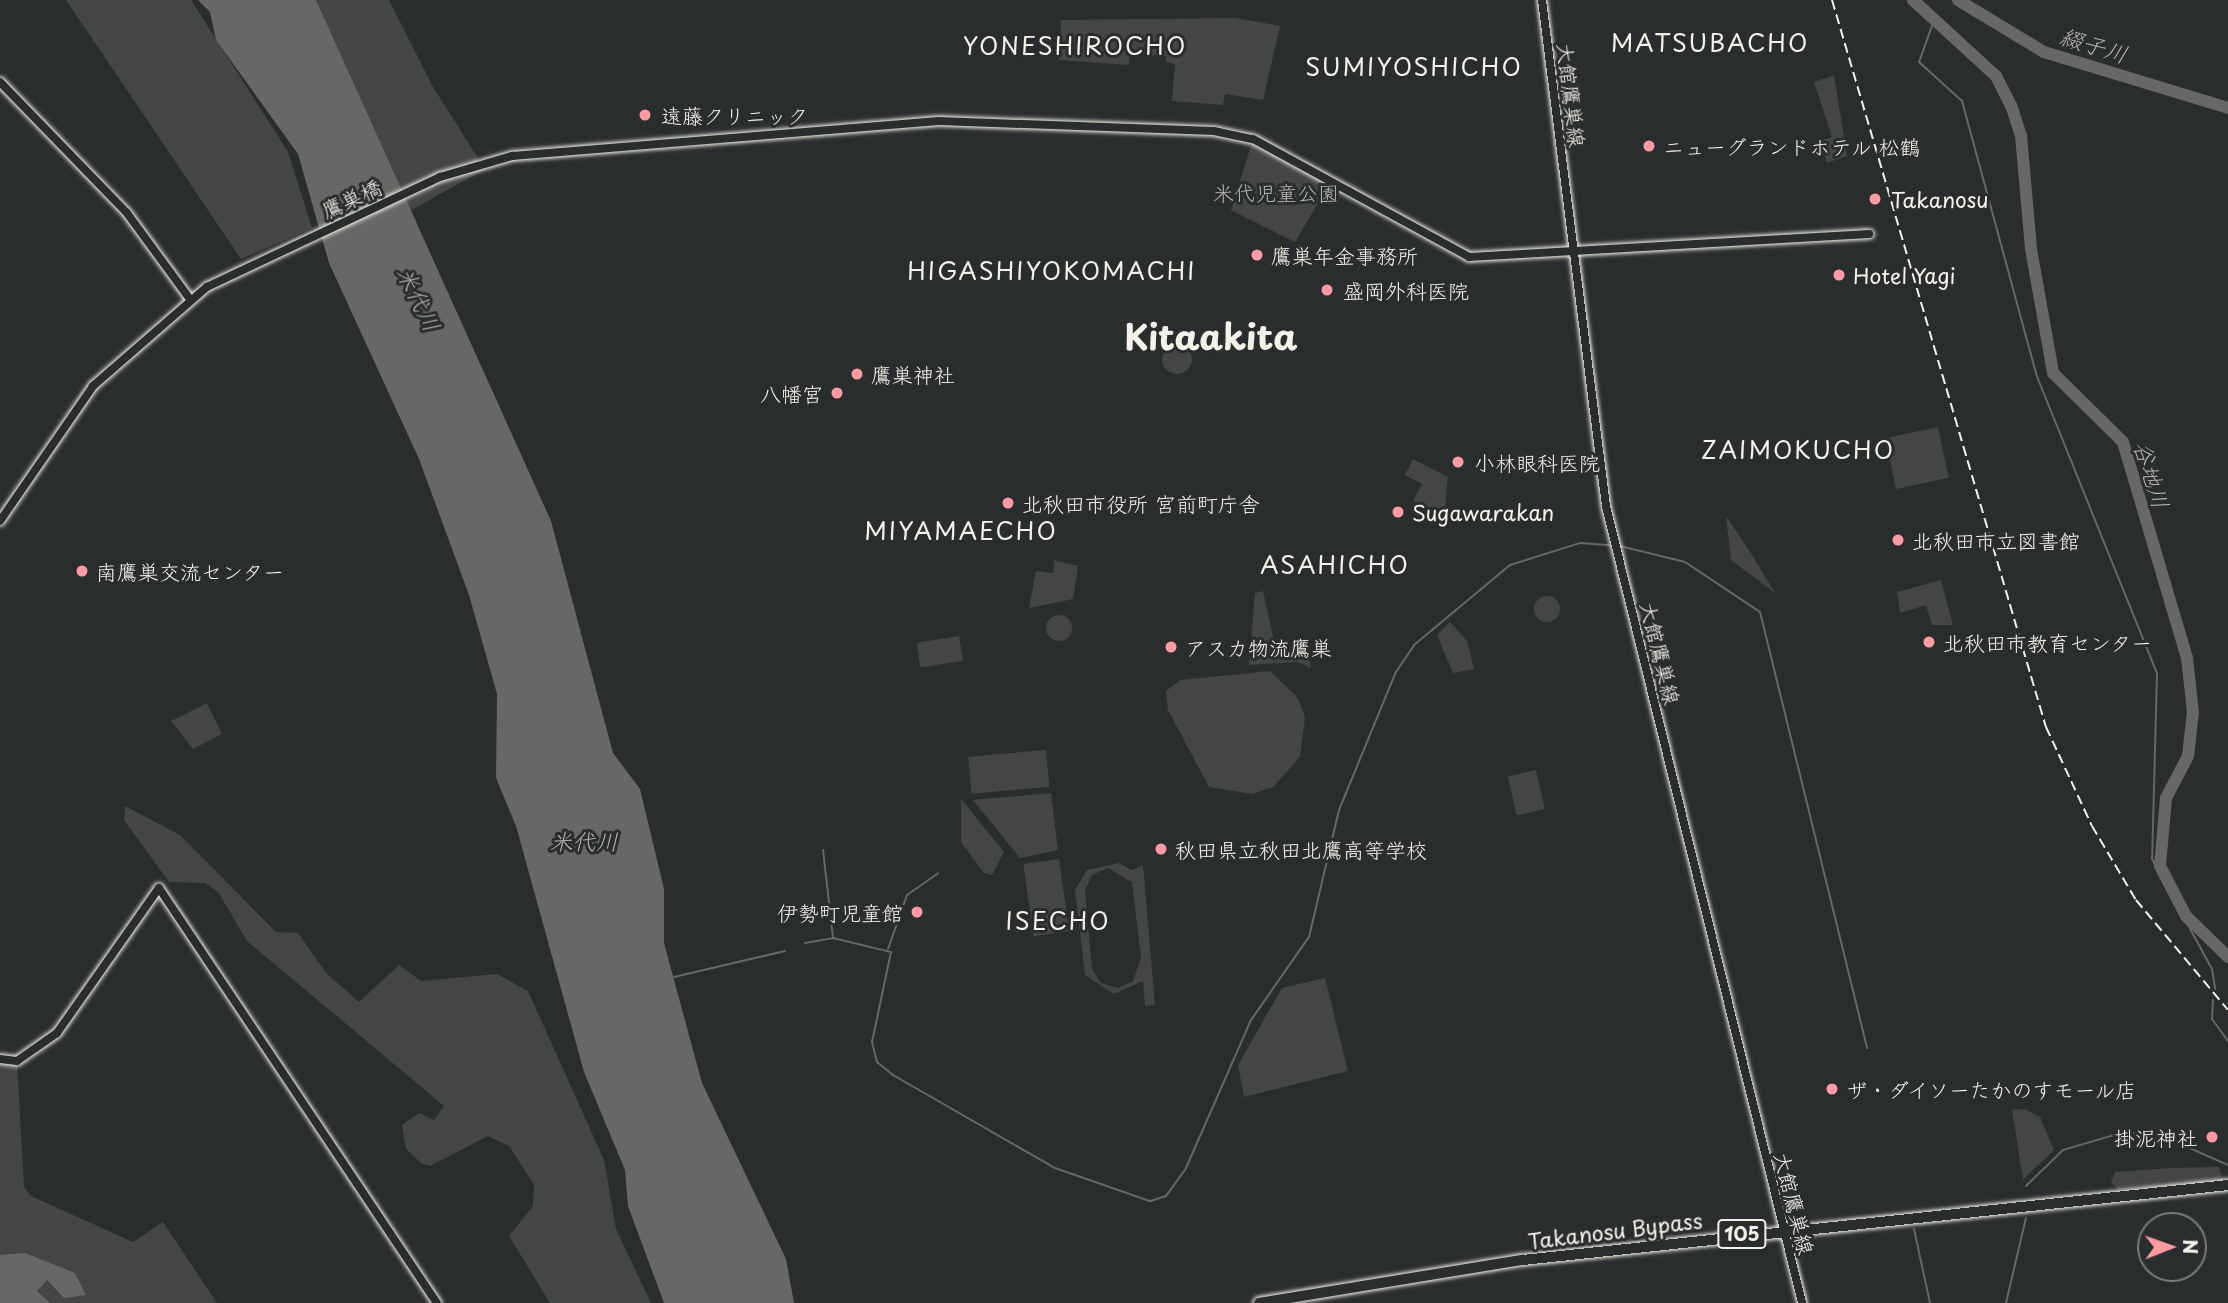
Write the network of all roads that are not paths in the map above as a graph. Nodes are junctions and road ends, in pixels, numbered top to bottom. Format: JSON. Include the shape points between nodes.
{"nodes":[{"id":1,"x":1542,"y":0,"type":"edge"},
{"id":2,"x":0,"y":82,"type":"edge"},
{"id":3,"x":1869,"y":234,"type":"dead end"},
{"id":4,"x":1574,"y":253,"type":"junction"},
{"id":5,"x":190,"y":299,"type":"junction"},
{"id":6,"x":0,"y":521,"type":"edge"},
{"id":7,"x":0,"y":1059,"type":"edge"},
{"id":8,"x":2228,"y":1185,"type":"edge"},
{"id":9,"x":1783,"y":1230,"type":"junction"},
{"id":10,"x":437,"y":1303,"type":"edge"},
{"id":11,"x":1259,"y":1303,"type":"edge"},
{"id":12,"x":1802,"y":1303,"type":"edge"}],
"edges":[{"from":1,"to":4,"type":"street","name":"大館鷹巣線"},
{"from":2,"to":5,"type":"street","via":[[127,213]]},
{"from":3,"to":4,"type":"street","name":"鷹巣橋"},
{"from":4,"to":5,"type":"street","name":"鷹巣橋","via":[[1469,257],[1253,139],[1214,131],[939,121],[502,159],[440,177],[220,280]]},
{"from":4,"to":9,"type":"street","name":"大館鷹巣線","via":[[1616,545]]},
{"from":5,"to":6,"type":"street","name":"鷹巣橋","via":[[93,386]]},
{"from":7,"to":10,"type":"street","via":[[17,1061],[57,1033],[159,888]]},
{"from":8,"to":9,"type":"highway","name":"Takanosu Bypass","number":"105"},
{"from":9,"to":11,"type":"highway","name":"Takanosu Bypass","number":"105","via":[[1404,1275]]},
{"from":9,"to":12,"type":"street","name":"大館鷹巣線"}]}
